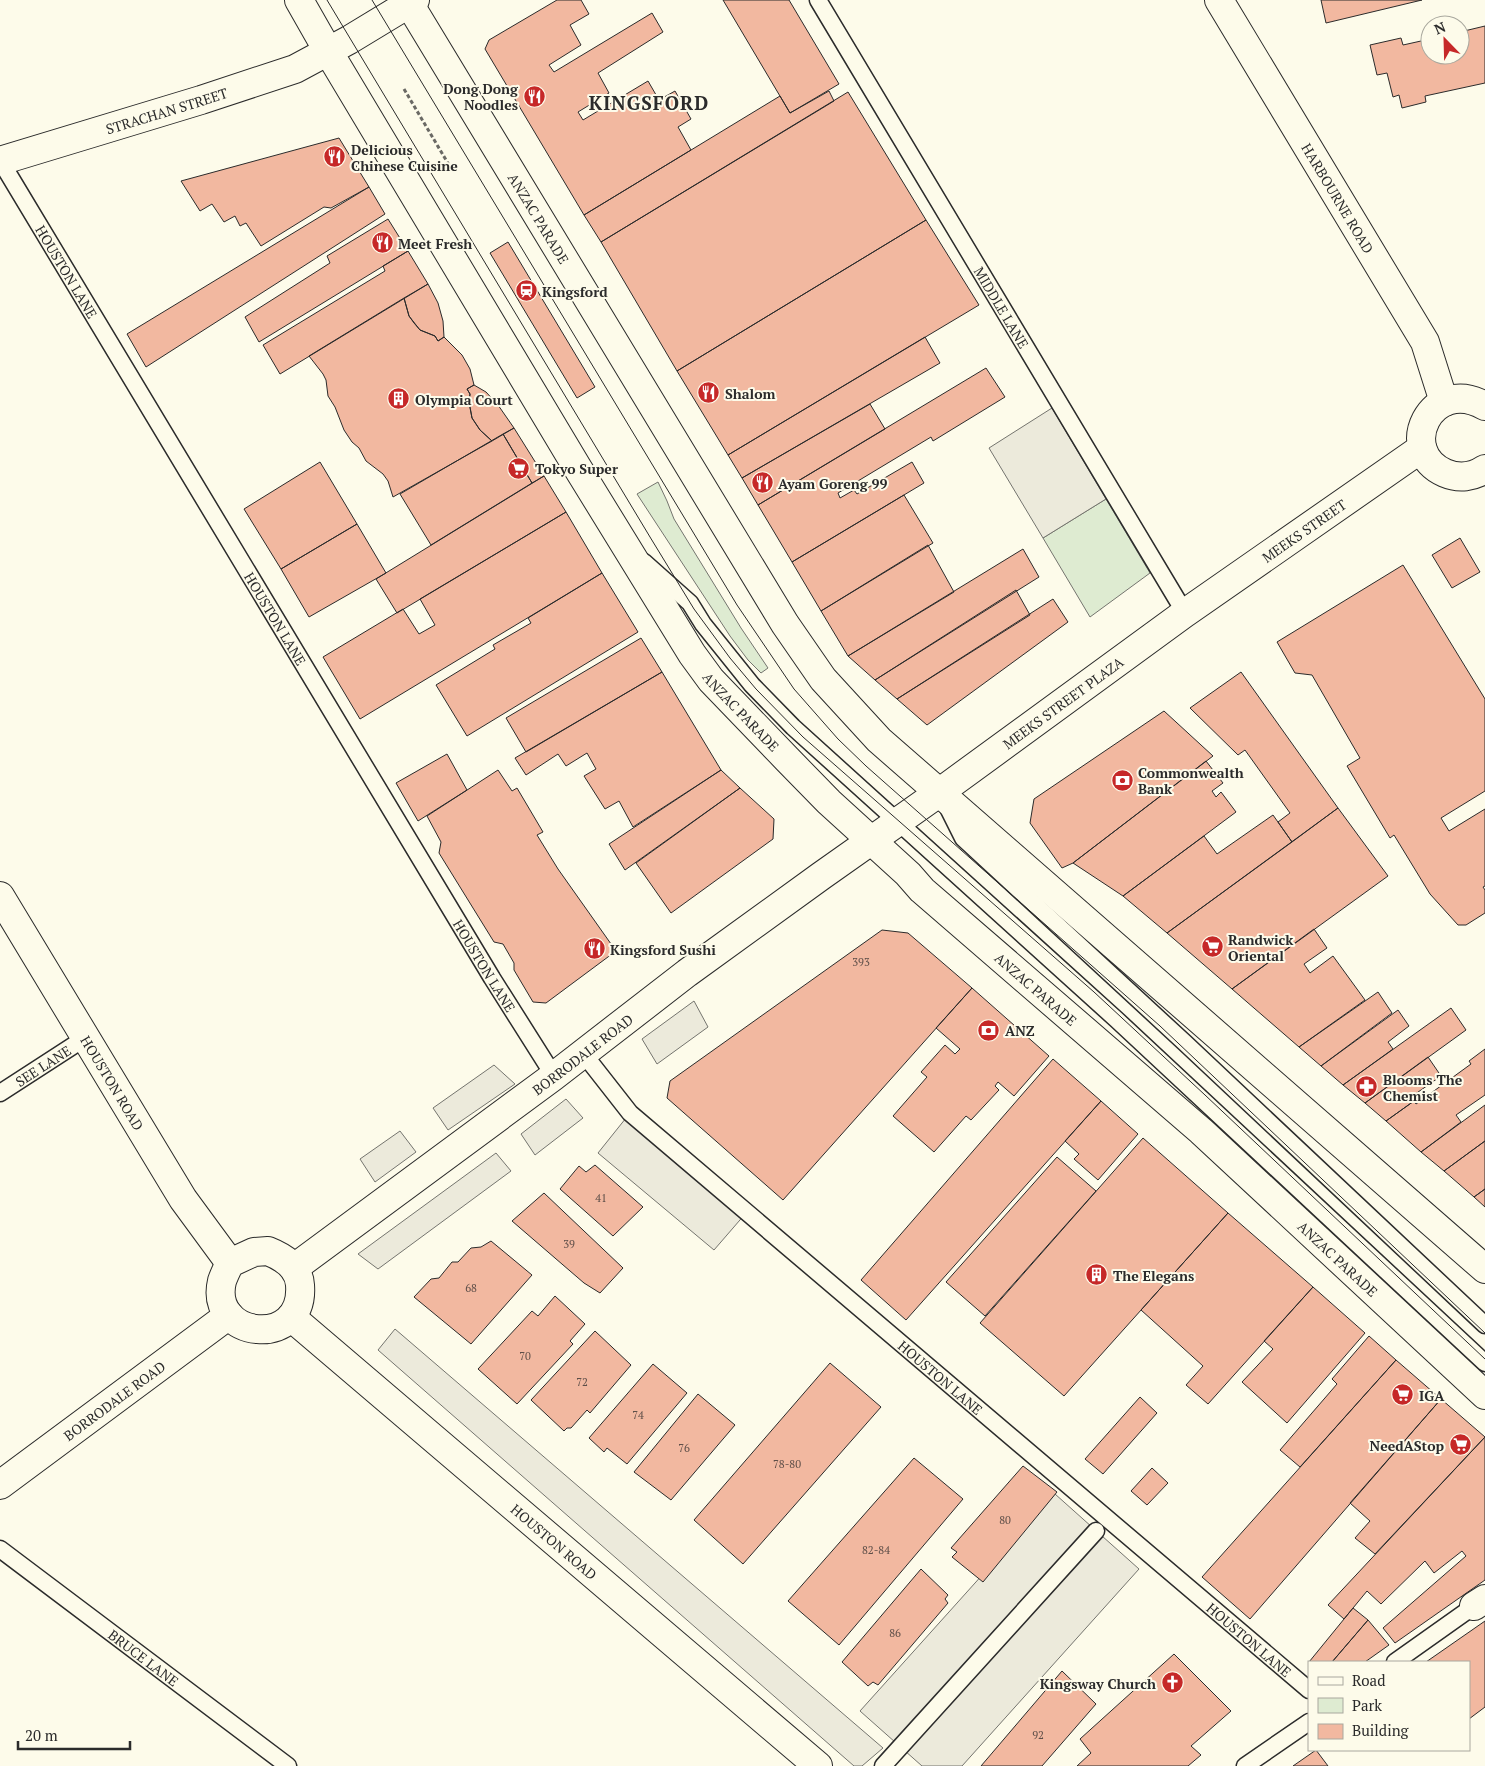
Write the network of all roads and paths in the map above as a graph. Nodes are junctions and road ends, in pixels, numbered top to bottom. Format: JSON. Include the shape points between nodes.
{"nodes":[{"id":1,"x":299,"y":0,"type":"edge"},
{"id":2,"x":818,"y":0,"type":"edge"},
{"id":3,"x":1219,"y":0,"type":"edge"},
{"id":4,"x":410,"y":1,"type":"edge"},
{"id":5,"x":328,"y":51,"type":"junction"},
{"id":6,"x":404,"y":89,"type":"dead end"},
{"id":7,"x":0,"y":161,"type":"edge"},
{"id":8,"x":449,"y":165,"type":"dead end"},
{"id":9,"x":1444,"y":402,"type":"junction"},
{"id":10,"x":1485,"y":406,"type":"edge"},
{"id":11,"x":1422,"y":448,"type":"junction"},
{"id":12,"x":1484,"y":471,"type":"edge"},
{"id":13,"x":628,"y":548,"type":"junction"},
{"id":14,"x":1185,"y":612,"type":"junction"},
{"id":15,"x":940,"y":792,"type":"junction"},
{"id":16,"x":898,"y":822,"type":"junction"},
{"id":17,"x":871,"y":840,"type":"junction"},
{"id":18,"x":0,"y":896,"type":"edge"},
{"id":19,"x":85,"y":1038,"type":"junction"},
{"id":20,"x":583,"y":1053,"type":"junction"},
{"id":21,"x":554,"y":1076,"type":"junction"},
{"id":22,"x":0,"y":1093,"type":"edge"},
{"id":23,"x":230,"y":1263,"type":"junction"},
{"id":24,"x":294,"y":1268,"type":"junction"},
{"id":25,"x":1485,"y":1269,"type":"edge"},
{"id":26,"x":230,"y":1315,"type":"junction"},
{"id":27,"x":290,"y":1317,"type":"junction"},
{"id":28,"x":1485,"y":1325,"type":"edge"},
{"id":29,"x":1485,"y":1363,"type":"edge"},
{"id":30,"x":1485,"y":1395,"type":"edge"},
{"id":31,"x":0,"y":1484,"type":"edge"},
{"id":32,"x":1096,"y":1531,"type":"dead end"},
{"id":33,"x":0,"y":1549,"type":"edge"},
{"id":34,"x":1480,"y":1602,"type":"edge"},
{"id":35,"x":1396,"y":1661,"type":"edge"},
{"id":36,"x":1308,"y":1689,"type":"edge"},
{"id":37,"x":1308,"y":1723,"type":"edge"},
{"id":38,"x":288,"y":1766,"type":"edge"},
{"id":39,"x":818,"y":1766,"type":"edge"},
{"id":40,"x":883,"y":1766,"type":"edge"},
{"id":41,"x":1245,"y":1766,"type":"edge"}],
"edges":[{"from":1,"to":5,"type":"street","name":"ANZAC PARADE"},
{"from":2,"to":14,"type":"lane","name":"MIDDLE LANE"},
{"from":3,"to":9,"type":"street","name":"HARBOURNE ROAD","via":[[1425,342]]},
{"from":4,"to":5,"type":"street","name":"STRACHAN STREET","via":[[384,20]]},
{"from":4,"to":15,"type":"street","name":"ANZAC PARADE","via":[[784,624],[823,679],[879,740]]},
{"from":5,"to":7,"type":"street","name":"STRACHAN STREET","via":[[295,69],[251,84]]},
{"from":5,"to":13,"type":"street","name":"ANZAC PARADE"},
{"from":6,"to":8,"type":"path"},
{"from":7,"to":21,"type":"lane","name":"HOUSTON LANE"},
{"from":9,"to":10,"type":"street","via":[[1464,398]]},
{"from":9,"to":11,"type":"street","via":[[1432,410],[1424,422]]},
{"from":11,"to":12,"type":"street","via":[[1430,463],[1452,476],[1468,477]]},
{"from":11,"to":14,"type":"street","name":"MEEKS STREET"},
{"from":13,"to":16,"type":"lane","name":"ANZAC PARADE","via":[[690,602],[730,658],[779,713]]},
{"from":13,"to":17,"type":"street","name":"ANZAC PARADE","via":[[711,680]]},
{"from":14,"to":15,"type":"street","name":"MEEKS STREET PLAZA"},
{"from":15,"to":16,"type":"street","name":"MEEKS STREET PLAZA"},
{"from":15,"to":25,"type":"street","name":"ANZAC PARADE"},
{"from":15,"to":28,"type":"lane","name":"ANZAC PARADE","via":[[962,838]]},
{"from":16,"to":17,"type":"street","name":"BORRODALE ROAD"},
{"from":16,"to":29,"type":"lane","name":"ANZAC PARADE","via":[[1117,1020]]},
{"from":17,"to":20,"type":"street","name":"BORRODALE ROAD"},
{"from":17,"to":30,"type":"street","name":"ANZAC PARADE","via":[[922,890],[1201,1131]]},
{"from":18,"to":19,"type":"street","name":"HOUSTON ROAD"},
{"from":19,"to":22,"type":"lane","name":"SEE LANE"},
{"from":19,"to":23,"type":"street","name":"HOUSTON ROAD","via":[[183,1199]]},
{"from":20,"to":21,"type":"street","name":"BORRODALE ROAD"},
{"from":20,"to":36,"type":"lane","name":"HOUSTON LANE","via":[[630,1114]]},
{"from":21,"to":24,"type":"street","name":"BORRODALE ROAD"},
{"from":23,"to":24,"type":"street","via":[[254,1252],[268,1251]]},
{"from":23,"to":26,"type":"street","via":[[222,1281],[222,1295]]},
{"from":24,"to":27,"type":"street","via":[[301,1294],[298,1308]]},
{"from":26,"to":27,"type":"street","via":[[243,1326],[256,1330],[280,1326]]},
{"from":26,"to":31,"type":"street","name":"BORRODALE ROAD"},
{"from":27,"to":39,"type":"street","name":"HOUSTON ROAD"},
{"from":32,"to":40,"type":"lane"},
{"from":33,"to":38,"type":"lane","name":"BRUCE LANE"},
{"from":34,"to":35,"type":"lane"},
{"from":37,"to":41,"type":"lane"}]}
